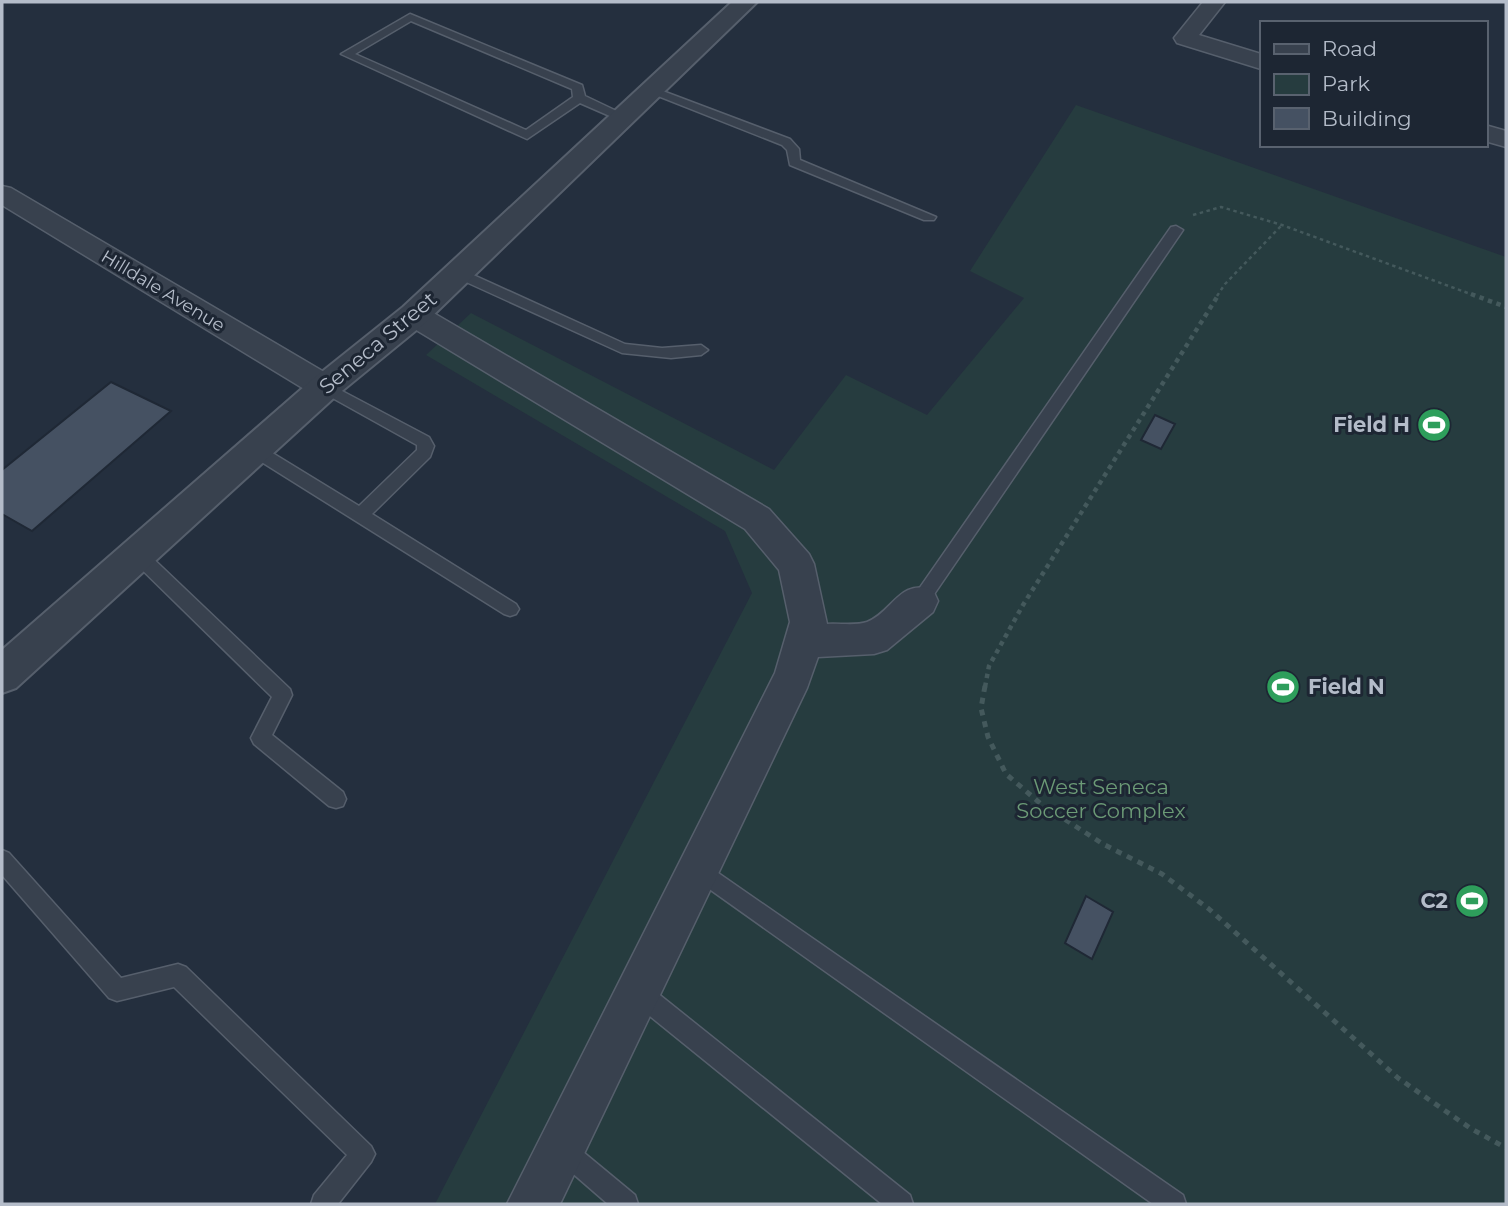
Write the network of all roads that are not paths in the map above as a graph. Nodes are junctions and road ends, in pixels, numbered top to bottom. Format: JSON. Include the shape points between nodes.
{"nodes":[{"id":1,"x":745,"y":2,"type":"edge"},
{"id":2,"x":1214,"y":2,"type":"edge"},
{"id":3,"x":1260,"y":62,"type":"edge"},
{"id":4,"x":652,"y":90,"type":"junction"},
{"id":5,"x":579,"y":98,"type":"junction"},
{"id":6,"x":623,"y":117,"type":"junction"},
{"id":7,"x":1487,"y":134,"type":"edge"},
{"id":8,"x":1506,"y":139,"type":"edge"},
{"id":9,"x":2,"y":194,"type":"edge"},
{"id":10,"x":929,"y":217,"type":"dead end"},
{"id":11,"x":1180,"y":224,"type":"road end"},
{"id":12,"x":458,"y":273,"type":"junction"},
{"id":13,"x":414,"y":315,"type":"junction"},
{"id":14,"x":701,"y":350,"type":"dead end"},
{"id":15,"x":325,"y":387,"type":"junction"},
{"id":16,"x":255,"y":450,"type":"junction"},
{"id":17,"x":360,"y":515,"type":"junction"},
{"id":18,"x":136,"y":553,"type":"junction"},
{"id":19,"x":920,"y":601,"type":"joint"},
{"id":20,"x":510,"y":609,"type":"dead end"},
{"id":21,"x":803,"y":641,"type":"junction"},
{"id":22,"x":2,"y":675,"type":"edge"},
{"id":23,"x":336,"y":799,"type":"dead end"},
{"id":24,"x":2,"y":860,"type":"edge"},
{"id":25,"x":698,"y":869,"type":"junction"},
{"id":26,"x":638,"y":992,"type":"junction"},
{"id":27,"x":561,"y":1147,"type":"junction"},
{"id":28,"x":323,"y":1204,"type":"edge"},
{"id":29,"x":533,"y":1204,"type":"edge"},
{"id":30,"x":626,"y":1204,"type":"edge"},
{"id":31,"x":901,"y":1204,"type":"edge"},
{"id":32,"x":1174,"y":1204,"type":"edge"}],
"edges":[{"from":1,"to":4,"type":"street","name":"Seneca Street"},
{"from":2,"to":3,"type":"street","via":[[1185,38]]},
{"from":4,"to":6,"type":"street","name":"Seneca Street"},
{"from":4,"to":10,"type":"lane","via":[[786,142],[793,149],[794,162]]},
{"from":5,"to":5,"type":"lane","via":[[527,135],[346,54],[410,17],[578,87]]},
{"from":5,"to":6,"type":"lane"},
{"from":6,"to":12,"type":"street","name":"Seneca Street"},
{"from":7,"to":8,"type":"street"},
{"from":9,"to":15,"type":"street","name":"Hilldale Avenue"},
{"from":11,"to":19,"type":"lane"},
{"from":12,"to":13,"type":"street","name":"Seneca Street"},
{"from":12,"to":14,"type":"lane","via":[[622,348],[678,354]]},
{"from":13,"to":15,"type":"street","name":"Seneca Street"},
{"from":13,"to":21,"type":"street","via":[[757,519],[796,564],[809,622]]},
{"from":15,"to":16,"type":"street","name":"Seneca Street"},
{"from":15,"to":17,"type":"lane","via":[[426,446]]},
{"from":16,"to":17,"type":"lane"},
{"from":16,"to":18,"type":"street","name":"Seneca Street"},
{"from":17,"to":20,"type":"lane"},
{"from":18,"to":22,"type":"street","name":"Seneca Street"},
{"from":18,"to":23,"type":"lane","via":[[283,695],[261,738]]},
{"from":19,"to":21,"type":"street","via":[[874,638]]},
{"from":21,"to":25,"type":"street","via":[[793,676]]},
{"from":24,"to":28,"type":"lane","via":[[117,990],[178,975],[363,1154]]},
{"from":25,"to":26,"type":"street"},
{"from":25,"to":32,"type":"lane"},
{"from":26,"to":27,"type":"street"},
{"from":26,"to":31,"type":"lane"},
{"from":27,"to":29,"type":"street"},
{"from":27,"to":30,"type":"lane"}]}
